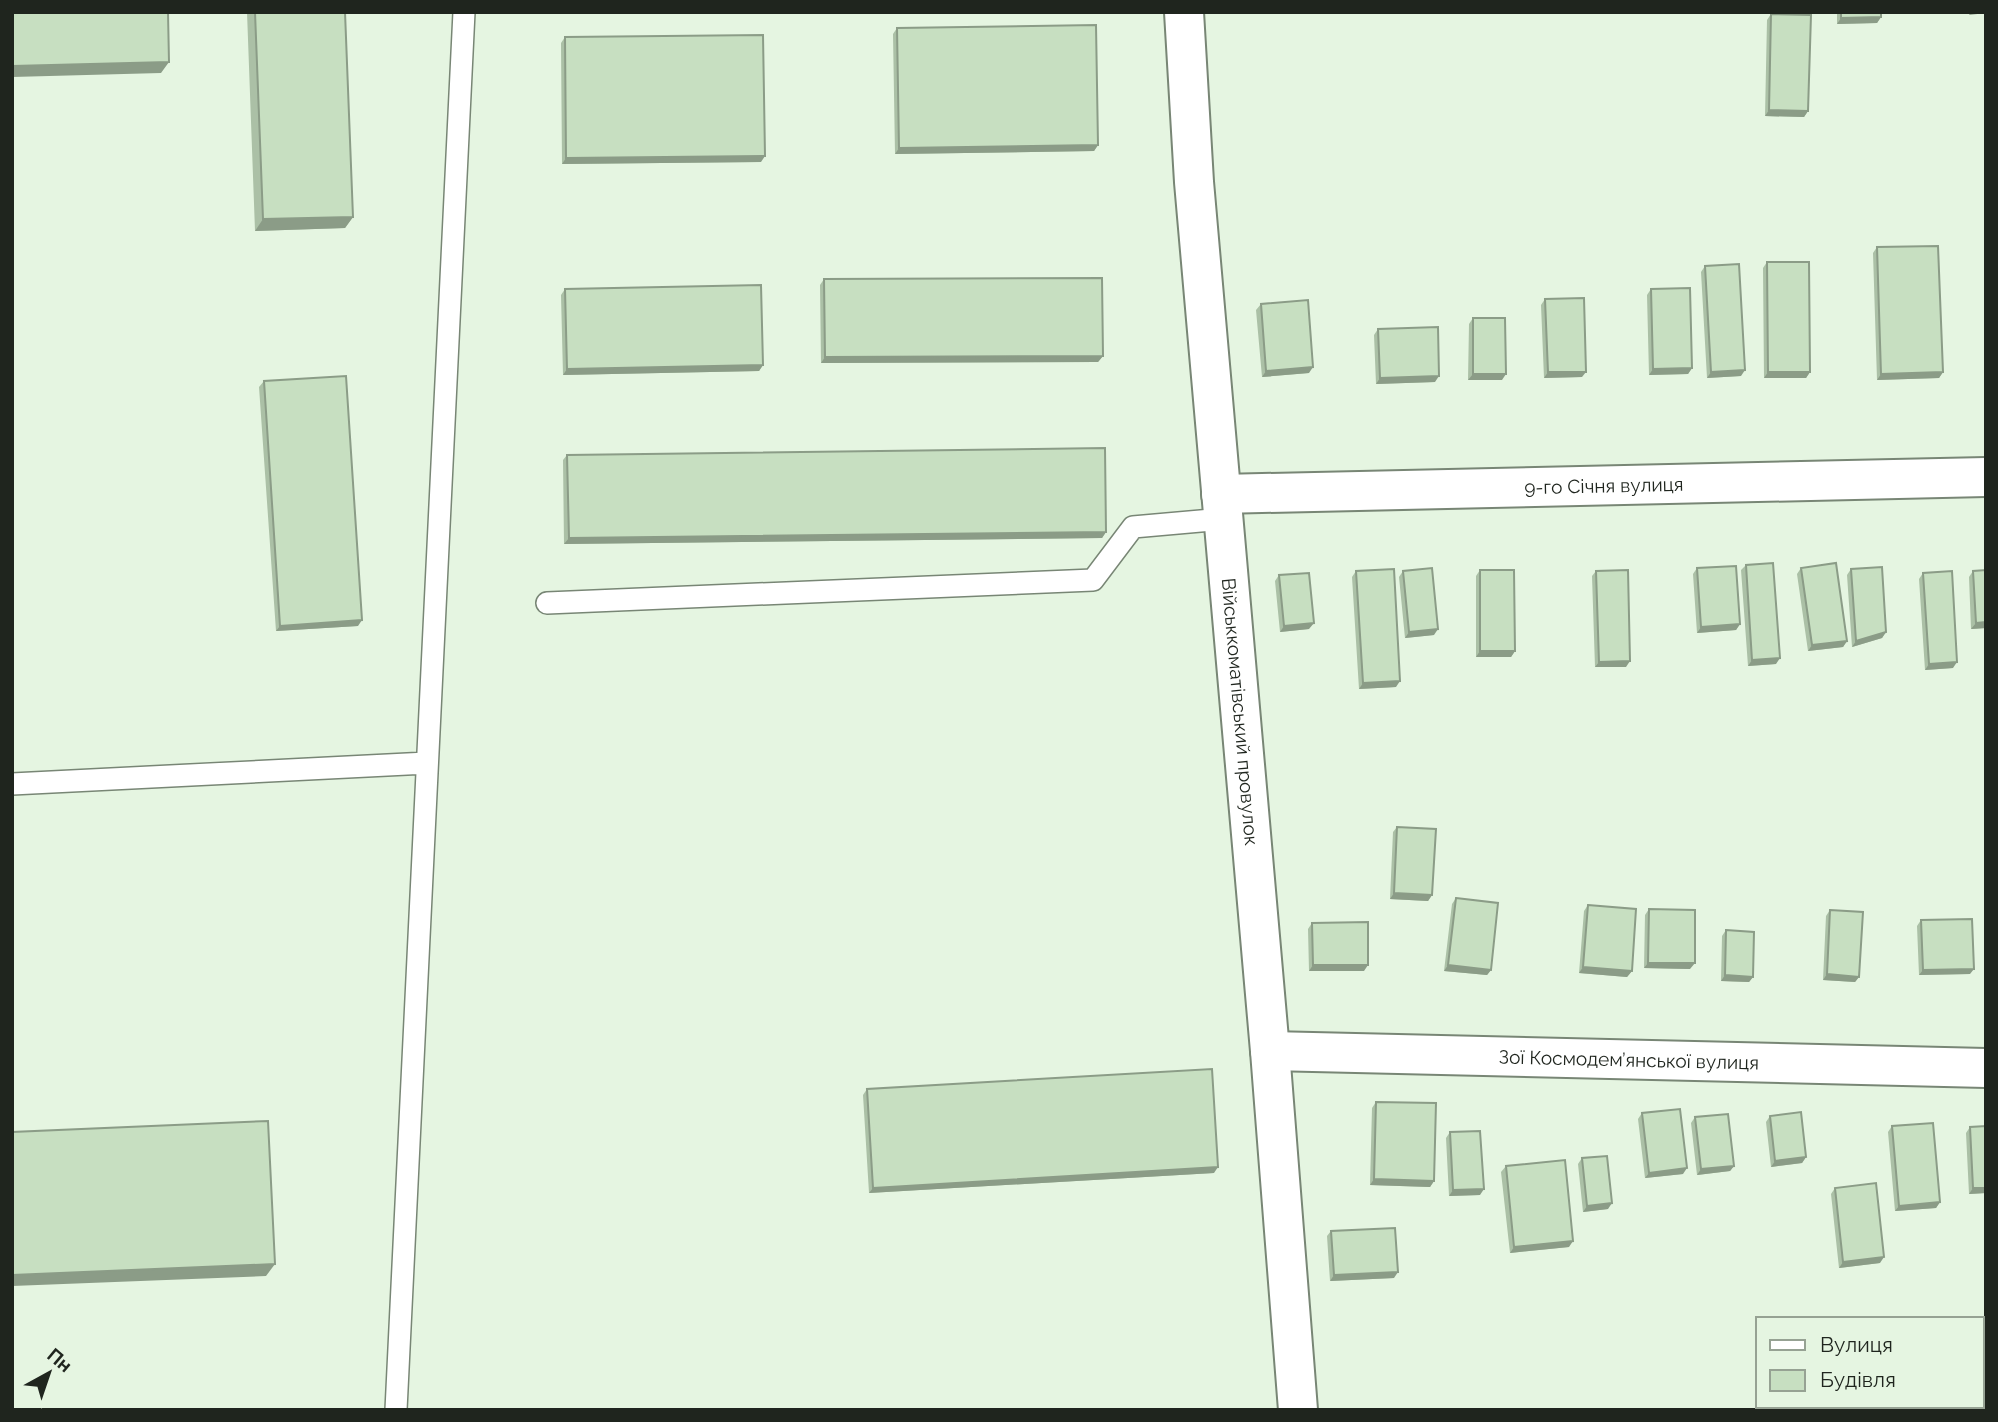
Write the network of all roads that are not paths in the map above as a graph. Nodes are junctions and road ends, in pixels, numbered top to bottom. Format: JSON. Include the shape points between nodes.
{"nodes":[{"id":1,"x":464,"y":12,"type":"edge"},
{"id":2,"x":1184,"y":12,"type":"edge"},
{"id":3,"x":1986,"y":477,"type":"edge"},
{"id":4,"x":1222,"y":506,"type":"junction"},
{"id":5,"x":547,"y":603,"type":"dead end"},
{"id":6,"x":427,"y":762,"type":"junction"},
{"id":7,"x":12,"y":784,"type":"edge"},
{"id":8,"x":1270,"y":1051,"type":"junction"},
{"id":9,"x":1986,"y":1068,"type":"edge"},
{"id":10,"x":396,"y":1410,"type":"edge"},
{"id":11,"x":1298,"y":1410,"type":"edge"}],
"edges":[{"from":1,"to":6,"type":"lane"},
{"from":2,"to":4,"type":"street","name":"Військкоматівський провулок"},
{"from":3,"to":4,"type":"street","name":"9-го Січня вулиця"},
{"from":4,"to":5,"type":"lane","via":[[1133,527],[1093,580]]},
{"from":4,"to":8,"type":"street","name":"Військкоматівський провулок"},
{"from":6,"to":7,"type":"lane"},
{"from":6,"to":10,"type":"lane"},
{"from":8,"to":9,"type":"street","name":"Зої Космодем’янської вулиця"},
{"from":8,"to":11,"type":"street","name":"Військкоматівський провулок"}]}
